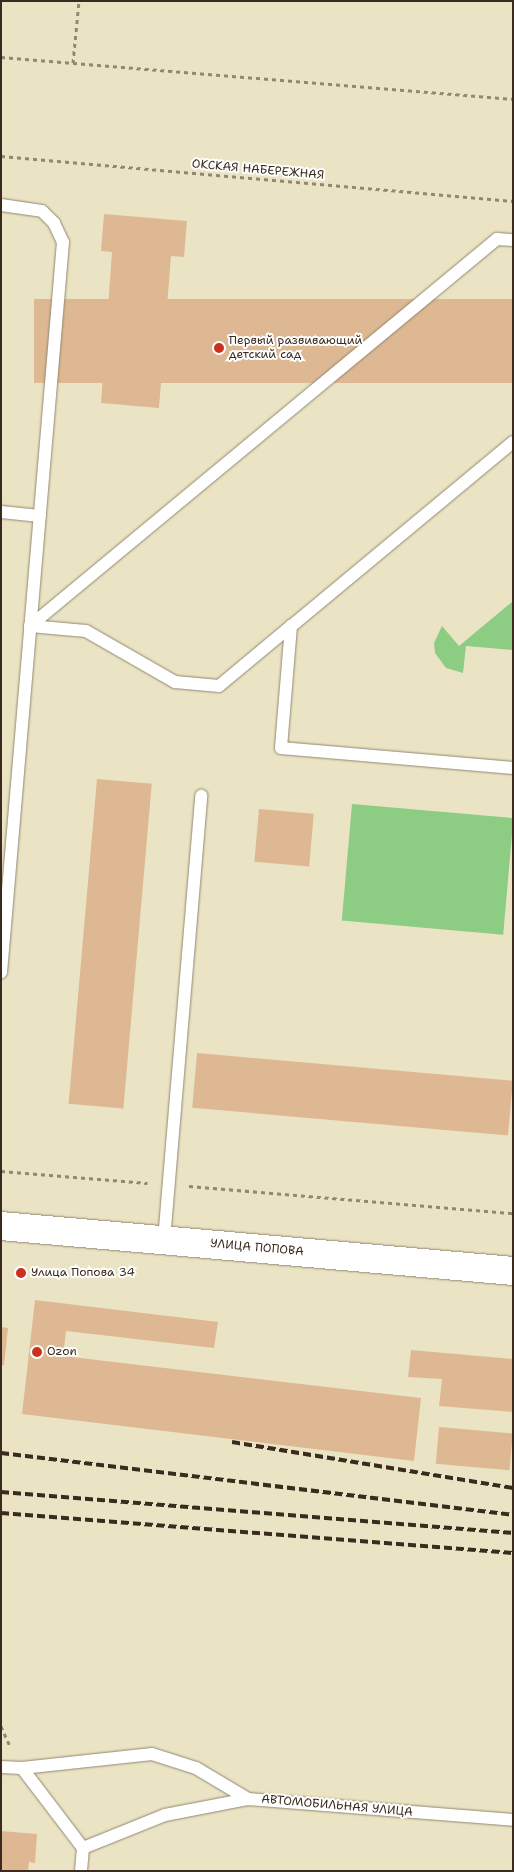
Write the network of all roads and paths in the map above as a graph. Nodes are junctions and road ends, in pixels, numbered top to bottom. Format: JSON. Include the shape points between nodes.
{"nodes":[{"id":1,"x":79,"y":1,"type":"edge"},
{"id":2,"x":1,"y":57,"type":"edge"},
{"id":3,"x":73,"y":63,"type":"junction"},
{"id":4,"x":513,"y":99,"type":"edge"},
{"id":5,"x":1,"y":156,"type":"edge"},
{"id":6,"x":513,"y":201,"type":"edge"},
{"id":7,"x":1,"y":205,"type":"edge"},
{"id":8,"x":513,"y":240,"type":"edge"},
{"id":9,"x":513,"y":442,"type":"edge"},
{"id":10,"x":1,"y":512,"type":"edge"},
{"id":11,"x":40,"y":516,"type":"junction"},
{"id":12,"x":30,"y":626,"type":"junction"},
{"id":13,"x":292,"y":626,"type":"junction"},
{"id":14,"x":513,"y":768,"type":"edge"},
{"id":15,"x":201,"y":796,"type":"dead end"},
{"id":16,"x":1,"y":972,"type":"edge"},
{"id":17,"x":1,"y":1171,"type":"edge"},
{"id":18,"x":169,"y":1185,"type":"junction"},
{"id":19,"x":513,"y":1213,"type":"edge"},
{"id":20,"x":1,"y":1226,"type":"edge"},
{"id":21,"x":164,"y":1240,"type":"junction"},
{"id":22,"x":513,"y":1271,"type":"edge"},
{"id":23,"x":1,"y":1767,"type":"edge"},
{"id":24,"x":22,"y":1768,"type":"junction"},
{"id":25,"x":248,"y":1799,"type":"junction"},
{"id":26,"x":513,"y":1820,"type":"edge"},
{"id":27,"x":83,"y":1848,"type":"junction"},
{"id":28,"x":81,"y":1871,"type":"edge"}],
"edges":[{"from":1,"to":3,"type":"path"},
{"from":2,"to":3,"type":"path"},
{"from":3,"to":4,"type":"path"},
{"from":5,"to":6,"type":"path","name":"ОКСКАЯ НАБЕРЕЖНАЯ"},
{"from":7,"to":11,"type":"lane","via":[[42,211],[54,223],[63,242]]},
{"from":8,"to":12,"type":"lane","via":[[497,238]]},
{"from":9,"to":13,"type":"lane"},
{"from":10,"to":11,"type":"lane"},
{"from":11,"to":12,"type":"lane"},
{"from":12,"to":13,"type":"lane","via":[[86,631],[175,682],[219,686]]},
{"from":12,"to":16,"type":"lane"},
{"from":13,"to":14,"type":"lane","via":[[281,748]]},
{"from":15,"to":18,"type":"lane"},
{"from":17,"to":18,"type":"path"},
{"from":18,"to":19,"type":"path"},
{"from":18,"to":21,"type":"lane"},
{"from":20,"to":21,"type":"street","name":"УЛИЦА ПОПОВА"},
{"from":21,"to":22,"type":"street","name":"УЛИЦА ПОПОВА"},
{"from":23,"to":24,"type":"lane","name":"АВТОМОБИЛЬНАЯ УЛИЦА"},
{"from":24,"to":25,"type":"lane","name":"АВТОМОБИЛЬНАЯ УЛИЦА","via":[[152,1754],[196,1768]]},
{"from":24,"to":27,"type":"lane"},
{"from":25,"to":26,"type":"lane","name":"АВТОМОБИЛЬНАЯ УЛИЦА"},
{"from":25,"to":27,"type":"lane","via":[[165,1815]]},
{"from":27,"to":28,"type":"lane"}]}
